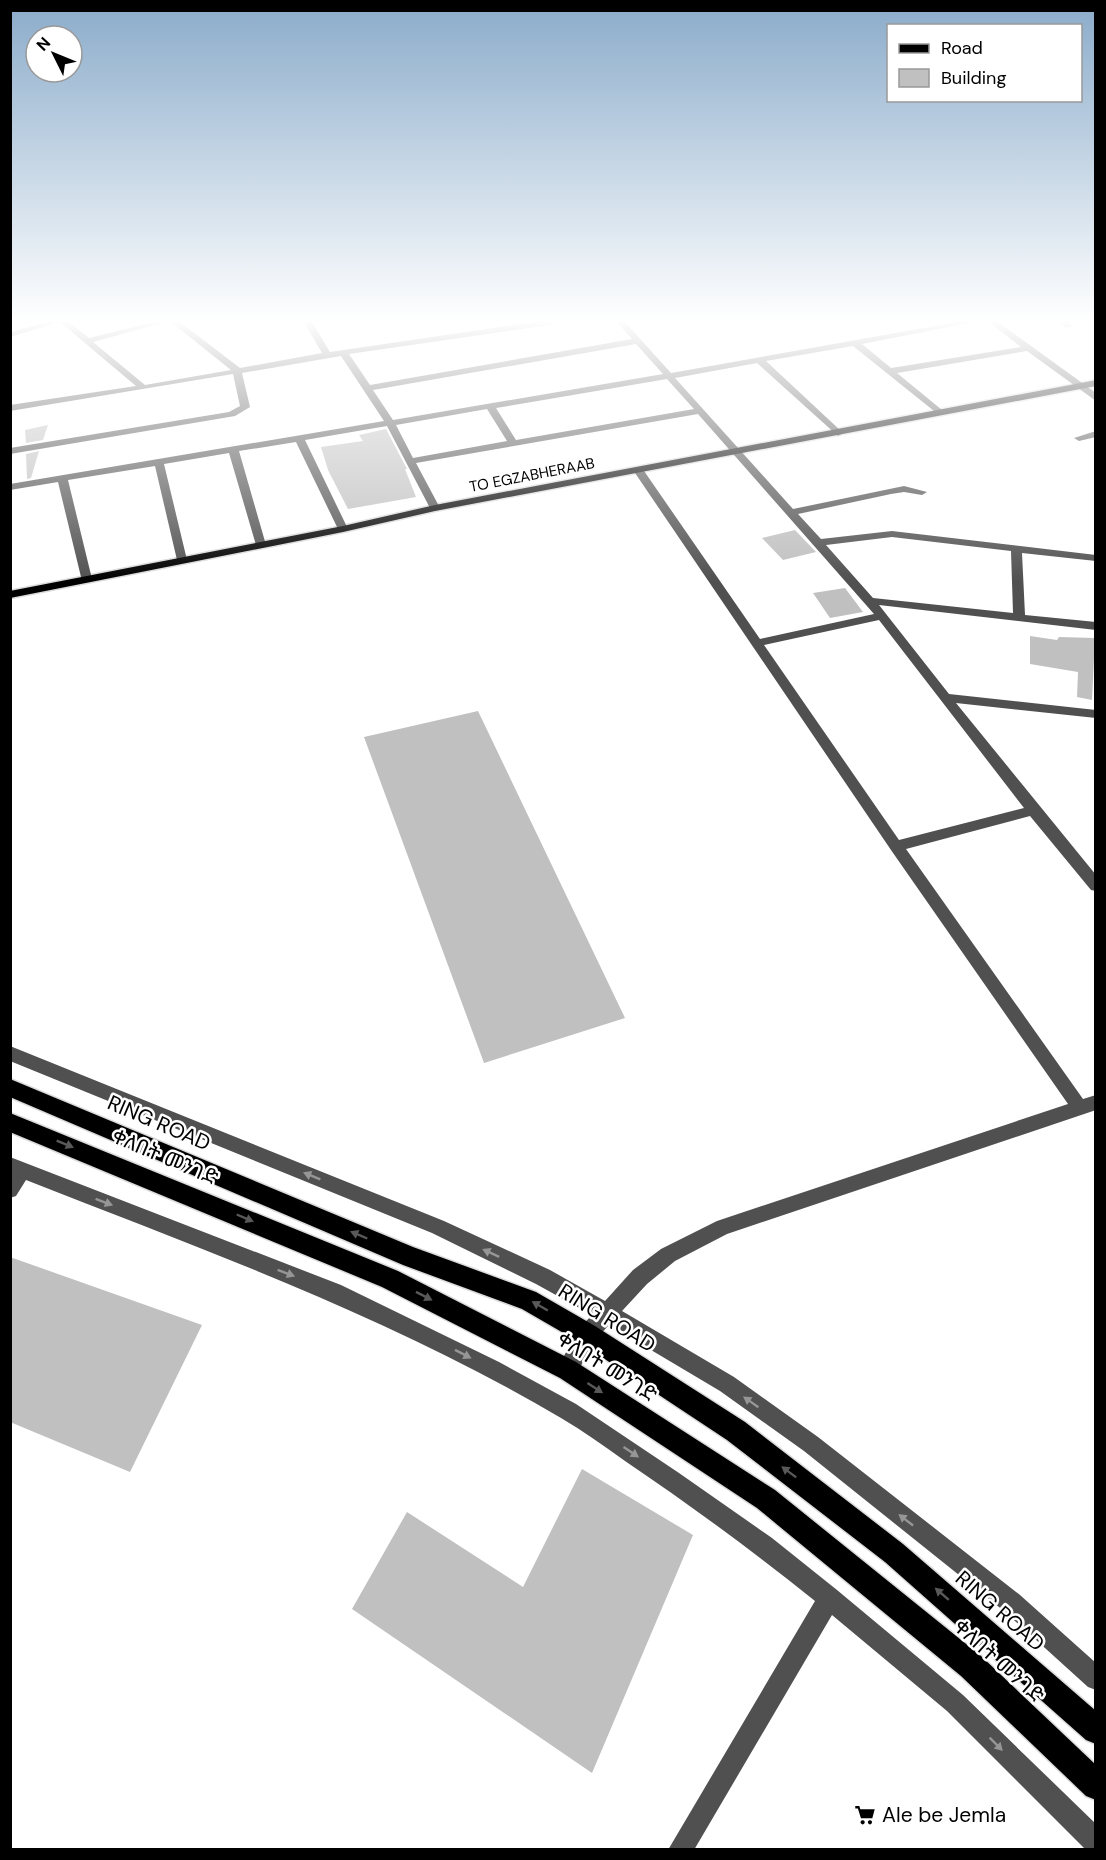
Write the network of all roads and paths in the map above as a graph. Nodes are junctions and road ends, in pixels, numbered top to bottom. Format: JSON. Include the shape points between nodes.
{"nodes":[{"id":1,"x":243,"y":409,"type":"edge"},
{"id":2,"x":381,"y":409,"type":"edge"},
{"id":3,"x":474,"y":409,"type":"edge"},
{"id":4,"x":492,"y":409,"type":"edge"},
{"id":5,"x":811,"y":409,"type":"edge"},
{"id":6,"x":935,"y":409,"type":"edge"},
{"id":7,"x":956,"y":409,"type":"edge"},
{"id":8,"x":700,"y":411,"type":"joint"},
{"id":9,"x":939,"y":412,"type":"junction"},
{"id":10,"x":390,"y":423,"type":"junction"},
{"id":11,"x":837,"y":433,"type":"junction"},
{"id":12,"x":1095,"y":434,"type":"edge"},
{"id":13,"x":1079,"y":438,"type":"dead end"},
{"id":14,"x":300,"y":439,"type":"junction"},
{"id":15,"x":514,"y":444,"type":"junction"},
{"id":16,"x":233,"y":449,"type":"junction"},
{"id":17,"x":10,"y":451,"type":"edge"},
{"id":18,"x":740,"y":452,"type":"junction"},
{"id":19,"x":411,"y":461,"type":"junction"},
{"id":20,"x":159,"y":462,"type":"junction"},
{"id":21,"x":638,"y":470,"type":"junction"},
{"id":22,"x":62,"y":478,"type":"junction"},
{"id":23,"x":10,"y":487,"type":"edge"},
{"id":24,"x":922,"y":492,"type":"dead end"},
{"id":25,"x":435,"y":508,"type":"junction"},
{"id":26,"x":793,"y":512,"type":"junction"},
{"id":27,"x":343,"y":529,"type":"junction"},
{"id":28,"x":818,"y":543,"type":"junction"},
{"id":29,"x":261,"y":545,"type":"junction"},
{"id":30,"x":1016,"y":549,"type":"junction"},
{"id":31,"x":1095,"y":558,"type":"edge"},
{"id":32,"x":182,"y":560,"type":"junction"},
{"id":33,"x":86,"y":579,"type":"junction"},
{"id":34,"x":10,"y":595,"type":"edge"},
{"id":35,"x":870,"y":601,"type":"junction"},
{"id":36,"x":882,"y":616,"type":"junction"},
{"id":37,"x":1019,"y":616,"type":"junction"},
{"id":38,"x":1095,"y":626,"type":"edge"},
{"id":39,"x":757,"y":643,"type":"junction"},
{"id":40,"x":946,"y":698,"type":"junction"},
{"id":41,"x":1095,"y":714,"type":"edge"},
{"id":42,"x":1033,"y":810,"type":"junction"},
{"id":43,"x":896,"y":846,"type":"junction"},
{"id":44,"x":1095,"y":886,"type":"edge"},
{"id":45,"x":10,"y":1053,"type":"edge"},
{"id":46,"x":10,"y":1088,"type":"edge"},
{"id":47,"x":1088,"y":1105,"type":"edge"},
{"id":48,"x":10,"y":1122,"type":"edge"},
{"id":49,"x":16,"y":1168,"type":"edge"},
{"id":50,"x":10,"y":1190,"type":"edge"},
{"id":51,"x":606,"y":1312,"type":"junction"},
{"id":52,"x":587,"y":1334,"type":"junction"},
{"id":53,"x":568,"y":1370,"type":"junction"},
{"id":54,"x":829,"y":1598,"type":"junction"},
{"id":55,"x":1095,"y":1679,"type":"edge"},
{"id":56,"x":1095,"y":1730,"type":"edge"},
{"id":57,"x":1095,"y":1786,"type":"edge"},
{"id":58,"x":1095,"y":1842,"type":"edge"},
{"id":59,"x":680,"y":1850,"type":"edge"}],
"edges":[{"from":1,"to":17,"type":"street"},
{"from":2,"to":10,"type":"street"},
{"from":3,"to":10,"type":"street"},
{"from":4,"to":15,"type":"street"},
{"from":5,"to":11,"type":"street"},
{"from":6,"to":9,"type":"street"},
{"from":7,"to":9,"type":"main road","name":"TO EGZABHERAAB"},
{"from":8,"to":15,"type":"street"},
{"from":8,"to":18,"type":"street"},
{"from":9,"to":11,"type":"main road","name":"TO EGZABHERAAB"},
{"from":10,"to":14,"type":"street"},
{"from":10,"to":19,"type":"street"},
{"from":11,"to":18,"type":"main road","name":"TO EGZABHERAAB"},
{"from":12,"to":13,"type":"street"},
{"from":14,"to":16,"type":"street"},
{"from":14,"to":27,"type":"street"},
{"from":15,"to":19,"type":"street"},
{"from":16,"to":20,"type":"street"},
{"from":16,"to":29,"type":"street"},
{"from":18,"to":21,"type":"main road","name":"TO EGZABHERAAB"},
{"from":18,"to":26,"type":"street"},
{"from":19,"to":25,"type":"street"},
{"from":20,"to":22,"type":"street"},
{"from":20,"to":32,"type":"street"},
{"from":21,"to":25,"type":"main road","name":"TO EGZABHERAAB"},
{"from":21,"to":39,"type":"street"},
{"from":22,"to":23,"type":"street"},
{"from":22,"to":33,"type":"street"},
{"from":24,"to":26,"type":"street","via":[[891,491]]},
{"from":25,"to":27,"type":"main road","name":"TO EGZABHERAAB"},
{"from":26,"to":28,"type":"street"},
{"from":27,"to":29,"type":"main road","name":"TO EGZABHERAAB"},
{"from":28,"to":30,"type":"street","via":[[892,534]]},
{"from":28,"to":35,"type":"street"},
{"from":29,"to":32,"type":"main road","name":"TO EGZABHERAAB"},
{"from":30,"to":31,"type":"street"},
{"from":30,"to":37,"type":"street"},
{"from":32,"to":33,"type":"main road","name":"TO EGZABHERAAB"},
{"from":33,"to":34,"type":"main road","name":"TO EGZABHERAAB"},
{"from":35,"to":36,"type":"street"},
{"from":35,"to":37,"type":"street"},
{"from":36,"to":39,"type":"street"},
{"from":36,"to":40,"type":"street"},
{"from":37,"to":38,"type":"street"},
{"from":39,"to":43,"type":"street"},
{"from":40,"to":41,"type":"street"},
{"from":40,"to":42,"type":"street"},
{"from":42,"to":43,"type":"street"},
{"from":42,"to":44,"type":"street"},
{"from":43,"to":47,"type":"street"},
{"from":51,"to":45,"type":"street","one_way":true,"via":[[438,1227]]},
{"from":52,"to":46,"type":"highway","name":"RING ROAD","one_way":true,"via":[[528,1300],[411,1257]]},
{"from":47,"to":51,"type":"street","via":[[723,1227],[668,1255]]},
{"from":48,"to":53,"type":"highway","name":"ቀለበት መንገድ","one_way":true,"via":[[390,1279]]},
{"from":49,"to":50,"type":"street"},
{"from":49,"to":54,"type":"street","one_way":true,"via":[[334,1292],[492,1369],[569,1411],[672,1480]]},
{"from":51,"to":52,"type":"street"},
{"from":55,"to":51,"type":"street","one_way":true,"via":[[1012,1603],[811,1444],[727,1384]]},
{"from":52,"to":53,"type":"street"},
{"from":56,"to":52,"type":"highway","name":"RING ROAD","one_way":true,"via":[[894,1552],[736,1431]]},
{"from":53,"to":57,"type":"highway","name":"ቀለበት መንገድ","one_way":true,"via":[[766,1499],[970,1666]]},
{"from":54,"to":58,"type":"street","one_way":true,"via":[[955,1703]]},
{"from":54,"to":59,"type":"street"}]}
